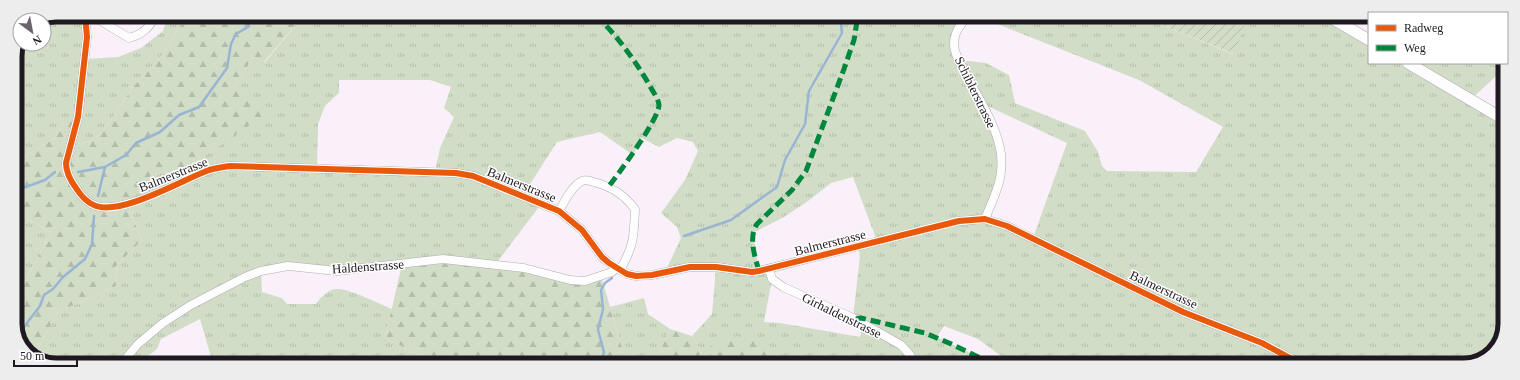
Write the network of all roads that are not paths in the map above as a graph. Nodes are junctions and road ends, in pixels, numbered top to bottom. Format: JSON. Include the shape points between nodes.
{"nodes":[{"id":1,"x":86,"y":22,"type":"edge"},
{"id":2,"x":103,"y":22,"type":"edge"},
{"id":3,"x":152,"y":22,"type":"edge"},
{"id":4,"x":963,"y":22,"type":"edge"},
{"id":5,"x":1338,"y":22,"type":"edge"},
{"id":6,"x":1368,"y":39,"type":"edge"},
{"id":7,"x":1410,"y":64,"type":"edge"},
{"id":8,"x":1498,"y":116,"type":"edge"},
{"id":9,"x":559,"y":211,"type":"junction"},
{"id":10,"x":985,"y":219,"type":"junction"},
{"id":11,"x":618,"y":269,"type":"junction"},
{"id":12,"x":768,"y":269,"type":"junction"},
{"id":13,"x":126,"y":358,"type":"edge"},
{"id":14,"x":912,"y":358,"type":"edge"},
{"id":15,"x":1291,"y":358,"type":"edge"}],
"edges":[{"from":1,"to":9,"type":"street","name":"Balmerstrasse","via":[[88,37],[78,117],[66,169],[84,199],[96,206],[112,208],[127,205],[209,170],[230,166],[456,173],[473,176]]},
{"from":2,"to":3,"type":"street","via":[[129,38],[139,35]]},
{"from":4,"to":10,"type":"street","name":"Schiblerstrasse","via":[[956,32],[954,45],[995,131],[1001,155],[1001,179]]},
{"from":5,"to":6,"type":"main road"},
{"from":7,"to":8,"type":"main road"},
{"from":9,"to":11,"type":"street","name":"Balmerstrasse","via":[[582,230],[602,257]]},
{"from":9,"to":11,"type":"street","via":[[577,185],[587,180],[609,186],[627,200],[635,209],[634,239]]},
{"from":10,"to":12,"type":"street","name":"Balmerstrasse","via":[[959,221]]},
{"from":10,"to":15,"type":"street","name":"Balmerstrasse","via":[[1007,226],[1183,312],[1262,343]]},
{"from":11,"to":12,"type":"street","name":"Balmerstrasse","via":[[636,276],[690,267],[716,267],[752,272]]},
{"from":11,"to":13,"type":"street","name":"Haldenstrasse","via":[[585,281],[570,280],[524,268],[442,259],[337,271],[288,266],[245,277],[191,305],[163,323]]},
{"from":12,"to":14,"type":"street","name":"Girhaldenstrasse","via":[[772,279],[783,288],[853,318],[901,345]]}]}
